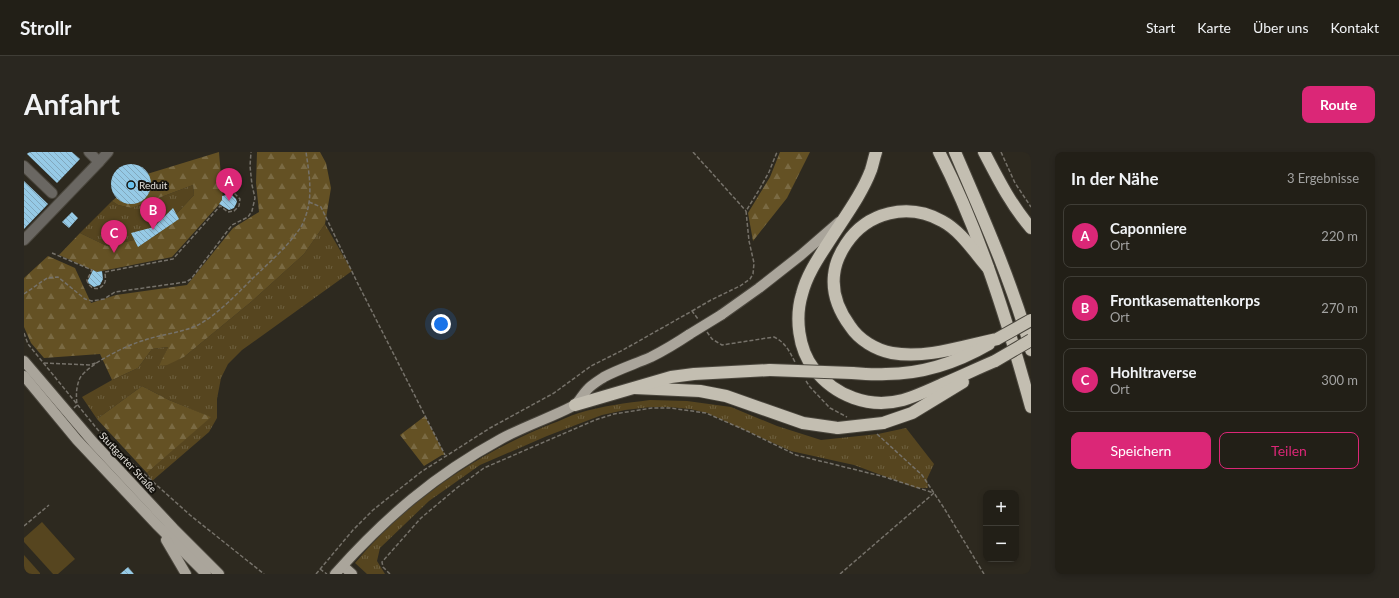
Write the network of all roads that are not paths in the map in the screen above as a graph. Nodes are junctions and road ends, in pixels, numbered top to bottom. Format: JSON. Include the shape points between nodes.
{"nodes":[{"id":1,"x":89,"y":152,"type":"edge"},
{"id":2,"x":108,"y":152,"type":"edge"},
{"id":3,"x":876,"y":152,"type":"edge"},
{"id":4,"x":939,"y":152,"type":"edge"},
{"id":5,"x":955,"y":152,"type":"edge"},
{"id":6,"x":984,"y":152,"type":"edge"},
{"id":7,"x":99,"y":162,"type":"junction"},
{"id":8,"x":24,"y":166,"type":"edge"},
{"id":9,"x":52,"y":193,"type":"dead end"},
{"id":10,"x":845,"y":217,"type":"junction"},
{"id":11,"x":1031,"y":228,"type":"edge"},
{"id":12,"x":24,"y":240,"type":"edge"},
{"id":13,"x":988,"y":268,"type":"junction"},
{"id":14,"x":1031,"y":320,"type":"edge"},
{"id":15,"x":1031,"y":340,"type":"edge"},
{"id":16,"x":971,"y":349,"type":"junction"},
{"id":17,"x":1031,"y":350,"type":"edge"},
{"id":18,"x":24,"y":361,"type":"edge"},
{"id":19,"x":995,"y":361,"type":"junction"},
{"id":20,"x":24,"y":376,"type":"edge"},
{"id":21,"x":635,"y":388,"type":"junction"},
{"id":22,"x":575,"y":405,"type":"junction"},
{"id":23,"x":1031,"y":407,"type":"edge"},
{"id":24,"x":158,"y":526,"type":"junction"},
{"id":25,"x":343,"y":566,"type":"junction"},
{"id":26,"x":186,"y":574,"type":"edge"},
{"id":27,"x":206,"y":574,"type":"edge"},
{"id":28,"x":219,"y":574,"type":"edge"},
{"id":29,"x":336,"y":574,"type":"edge"},
{"id":30,"x":352,"y":574,"type":"edge"}],
"edges":[{"from":1,"to":7,"type":"lane"},
{"from":2,"to":7,"type":"lane"},
{"from":3,"to":10,"type":"highway","via":[[871,170]]},
{"from":4,"to":13,"type":"highway","via":[[960,196]]},
{"from":5,"to":17,"type":"highway","via":[[1001,261]]},
{"from":6,"to":11,"type":"highway","via":[[1005,192]]},
{"from":7,"to":12,"type":"lane"},
{"from":8,"to":9,"type":"lane"},
{"from":10,"to":19,"type":"highway","via":[[808,276],[798,312],[802,346],[810,364],[819,375],[850,397],[884,403],[903,400]]},
{"from":10,"to":22,"type":"main road","bridge":true,"via":[[801,255],[721,315],[651,356],[596,382]]},
{"from":13,"to":16,"type":"highway","via":[[965,241],[943,221],[929,215],[899,211],[885,214],[859,228],[850,238],[837,262],[834,275],[838,304],[844,318],[864,341],[891,353],[908,355]]},
{"from":13,"to":23,"type":"highway"},
{"from":14,"to":16,"type":"highway","bridge":true},
{"from":15,"to":19,"type":"highway","bridge":true},
{"from":16,"to":21,"type":"highway","bridge":true,"via":[[955,361],[913,372],[887,374],[770,370],[694,374]]},
{"from":18,"to":28,"type":"main road","name":"Stuttgarter Straße","via":[[98,448]]},
{"from":19,"to":21,"type":"highway","bridge":true,"via":[[912,413],[883,423],[838,428],[803,423],[726,396],[700,391]]},
{"from":20,"to":24,"type":"main road","via":[[77,440]]},
{"from":21,"to":22,"type":"highway"},
{"from":22,"to":25,"type":"main road","via":[[502,438],[440,477],[382,525]]},
{"from":24,"to":26,"type":"main road"},
{"from":24,"to":27,"type":"main road"},
{"from":25,"to":29,"type":"main road"},
{"from":25,"to":30,"type":"main road"}]}
